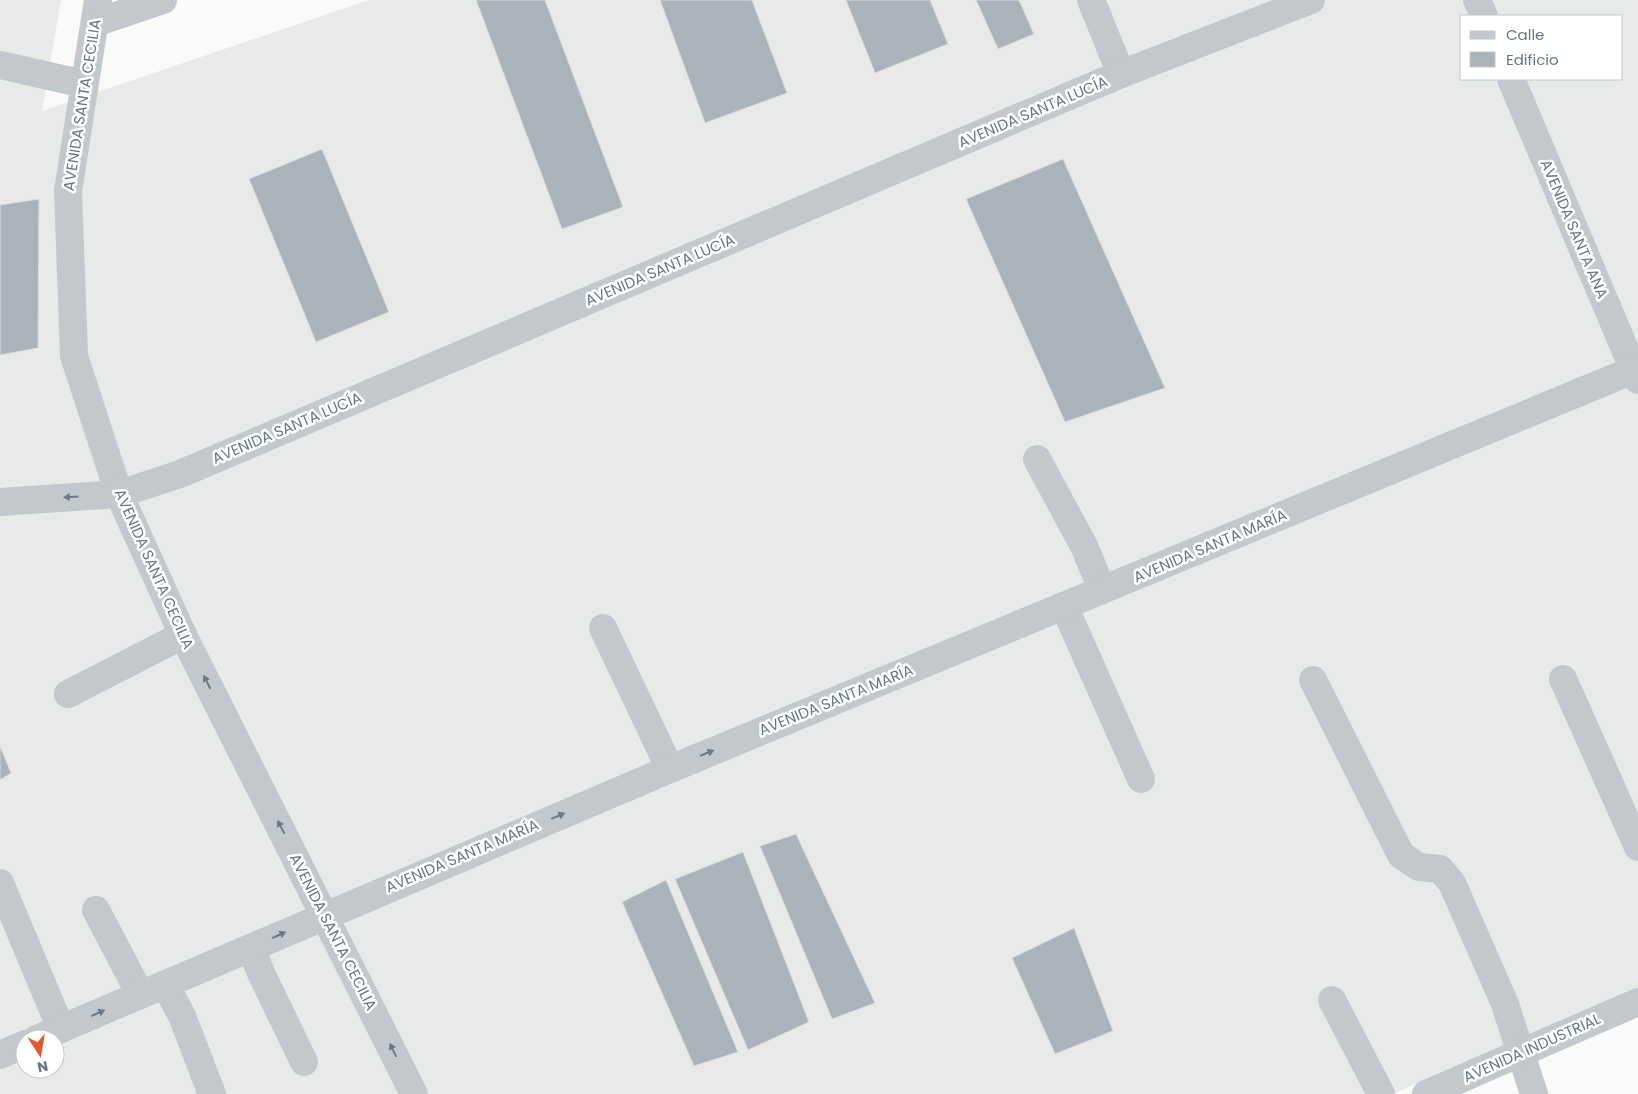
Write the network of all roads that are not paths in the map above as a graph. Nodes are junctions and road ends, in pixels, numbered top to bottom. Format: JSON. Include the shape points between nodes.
{"nodes":[{"id":1,"x":163,"y":0,"type":"edge"},
{"id":2,"x":1091,"y":0,"type":"edge"},
{"id":3,"x":1311,"y":0,"type":"edge"},
{"id":4,"x":1477,"y":0,"type":"edge"},
{"id":5,"x":97,"y":11,"type":"edge"},
{"id":6,"x":1484,"y":15,"type":"edge"},
{"id":7,"x":0,"y":65,"type":"edge"},
{"id":8,"x":1121,"y":74,"type":"junction"},
{"id":9,"x":1510,"y":80,"type":"edge"},
{"id":10,"x":84,"y":84,"type":"junction"},
{"id":11,"x":1637,"y":373,"type":"edge"},
{"id":12,"x":1037,"y":459,"type":"dead end"},
{"id":13,"x":119,"y":494,"type":"junction"},
{"id":14,"x":0,"y":502,"type":"edge"},
{"id":15,"x":1102,"y":590,"type":"junction"},
{"id":16,"x":1064,"y":606,"type":"junction"},
{"id":17,"x":604,"y":628,"type":"dead end"},
{"id":18,"x":183,"y":635,"type":"junction"},
{"id":19,"x":1563,"y":679,"type":"dead end"},
{"id":20,"x":1313,"y":680,"type":"dead end"},
{"id":21,"x":68,"y":694,"type":"dead end"},
{"id":22,"x":670,"y":769,"type":"junction"},
{"id":23,"x":1141,"y":779,"type":"dead end"},
{"id":24,"x":1638,"y":847,"type":"edge"},
{"id":25,"x":0,"y":883,"type":"edge"},
{"id":26,"x":96,"y":910,"type":"dead end"},
{"id":27,"x":325,"y":914,"type":"junction"},
{"id":28,"x":251,"y":948,"type":"junction"},
{"id":29,"x":165,"y":984,"type":"junction"},
{"id":30,"x":140,"y":994,"type":"junction"},
{"id":31,"x":1332,"y":1000,"type":"dead end"},
{"id":32,"x":1638,"y":1002,"type":"edge"},
{"id":33,"x":47,"y":1029,"type":"edge"},
{"id":34,"x":60,"y":1029,"type":"edge"},
{"id":35,"x":15,"y":1048,"type":"edge"},
{"id":36,"x":1522,"y":1053,"type":"junction"},
{"id":37,"x":0,"y":1055,"type":"edge"},
{"id":38,"x":304,"y":1062,"type":"dead end"},
{"id":39,"x":212,"y":1094,"type":"edge"},
{"id":40,"x":414,"y":1094,"type":"edge"},
{"id":41,"x":1381,"y":1094,"type":"edge"},
{"id":42,"x":1426,"y":1094,"type":"edge"},
{"id":43,"x":1534,"y":1094,"type":"edge"}],
"edges":[{"from":1,"to":5,"type":"street"},
{"from":2,"to":8,"type":"street"},
{"from":3,"to":8,"type":"street","name":"AVENIDA SANTA LUCÍA"},
{"from":4,"to":6,"type":"street"},
{"from":5,"to":10,"type":"street","name":"AVENIDA SANTA CECILIA"},
{"from":7,"to":10,"type":"street"},
{"from":8,"to":13,"type":"street","name":"AVENIDA SANTA LUCÍA","via":[[180,474]]},
{"from":9,"to":11,"type":"street","name":"AVENIDA SANTA ANA"},
{"from":10,"to":13,"type":"street","name":"AVENIDA SANTA CECILIA","via":[[68,191],[74,356]]},
{"from":11,"to":15,"type":"street","name":"AVENIDA SANTA MARÍA"},
{"from":12,"to":15,"type":"street","via":[[1084,548]]},
{"from":13,"to":14,"type":"street","name":"AVENIDA SANTA LUCÍA","one_way":true},
{"from":13,"to":18,"type":"street","name":"AVENIDA SANTA CECILIA"},
{"from":15,"to":16,"type":"street","name":"AVENIDA SANTA MARÍA"},
{"from":22,"to":16,"type":"street","name":"AVENIDA SANTA MARÍA","one_way":true},
{"from":16,"to":23,"type":"street"},
{"from":17,"to":22,"type":"street"},
{"from":18,"to":21,"type":"street"},
{"from":27,"to":18,"type":"street","name":"AVENIDA SANTA CECILIA","one_way":true},
{"from":19,"to":24,"type":"street"},
{"from":20,"to":36,"type":"street","via":[[1401,855],[1419,867],[1440,869],[1452,882],[1505,1004]]},
{"from":27,"to":22,"type":"street","name":"AVENIDA SANTA MARÍA","one_way":true},
{"from":25,"to":33,"type":"street"},
{"from":26,"to":30,"type":"street"},
{"from":28,"to":27,"type":"street","name":"AVENIDA SANTA MARÍA","one_way":true},
{"from":40,"to":27,"type":"street","name":"AVENIDA SANTA CECILIA","one_way":true},
{"from":28,"to":29,"type":"street","name":"AVENIDA SANTA MARÍA"},
{"from":28,"to":38,"type":"street"},
{"from":29,"to":30,"type":"street","name":"AVENIDA SANTA MARÍA"},
{"from":29,"to":39,"type":"street","via":[[182,1016]]},
{"from":34,"to":30,"type":"street","name":"AVENIDA SANTA MARÍA","one_way":true},
{"from":31,"to":41,"type":"street"},
{"from":32,"to":36,"type":"street","name":"AVENIDA INDUSTRIAL"},
{"from":35,"to":37,"type":"street"},
{"from":36,"to":42,"type":"street","name":"AVENIDA INDUSTRIAL"},
{"from":36,"to":43,"type":"street"}]}
